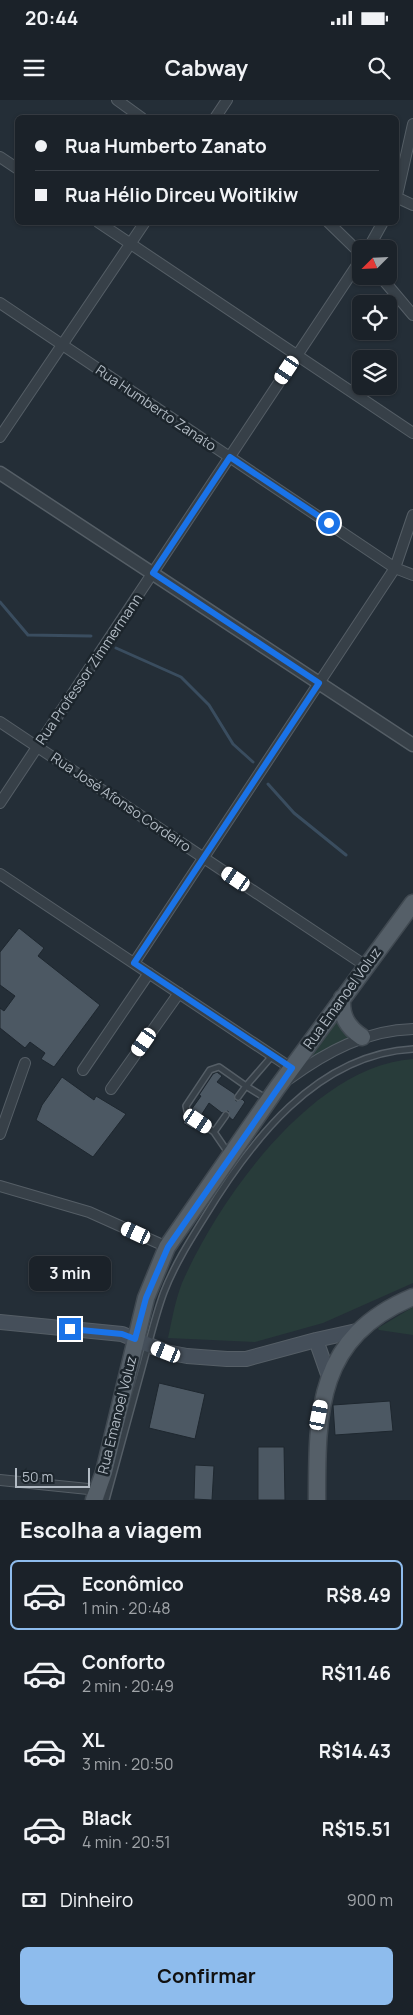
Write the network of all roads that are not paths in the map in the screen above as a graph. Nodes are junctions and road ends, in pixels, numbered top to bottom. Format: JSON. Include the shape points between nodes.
{"nodes":[{"id":1,"x":117,"y":100,"type":"edge"},
{"id":2,"x":227,"y":100,"type":"edge"},
{"id":3,"x":138,"y":115,"type":"edge"},
{"id":4,"x":217,"y":115,"type":"edge"},
{"id":5,"x":413,"y":124,"type":"edge"},
{"id":6,"x":0,"y":157,"type":"edge"},
{"id":7,"x":15,"y":167,"type":"edge"},
{"id":8,"x":399,"y":190,"type":"edge"},
{"id":9,"x":399,"y":200,"type":"edge"},
{"id":10,"x":413,"y":205,"type":"edge"},
{"id":11,"x":102,"y":225,"type":"edge"},
{"id":12,"x":143,"y":225,"type":"edge"},
{"id":13,"x":331,"y":225,"type":"edge"},
{"id":14,"x":381,"y":225,"type":"edge"},
{"id":15,"x":373,"y":240,"type":"edge"},
{"id":16,"x":130,"y":244,"type":"junction"},
{"id":17,"x":352,"y":245,"type":"edge"},
{"id":18,"x":352,"y":273,"type":"edge"},
{"id":19,"x":388,"y":285,"type":"edge"},
{"id":20,"x":0,"y":304,"type":"edge"},
{"id":21,"x":413,"y":315,"type":"edge"},
{"id":22,"x":62,"y":345,"type":"junction"},
{"id":23,"x":297,"y":356,"type":"junction"},
{"id":24,"x":413,"y":433,"type":"edge"},
{"id":25,"x":0,"y":437,"type":"edge"},
{"id":26,"x":230,"y":457,"type":"junction"},
{"id":27,"x":0,"y":473,"type":"edge"},
{"id":28,"x":413,"y":515,"type":"edge"},
{"id":29,"x":395,"y":568,"type":"junction"},
{"id":30,"x":153,"y":573,"type":"junction"},
{"id":31,"x":413,"y":576,"type":"edge"},
{"id":32,"x":319,"y":683,"type":"junction"},
{"id":33,"x":0,"y":722,"type":"edge"},
{"id":34,"x":413,"y":745,"type":"edge"},
{"id":35,"x":38,"y":746,"type":"junction"},
{"id":36,"x":0,"y":803,"type":"edge"},
{"id":37,"x":204,"y":857,"type":"junction"},
{"id":38,"x":2,"y":878,"type":"edge"},
{"id":39,"x":413,"y":903,"type":"edge"},
{"id":40,"x":134,"y":963,"type":"junction"},
{"id":41,"x":366,"y":966,"type":"junction"},
{"id":42,"x":149,"y":973,"type":"junction"},
{"id":43,"x":179,"y":993,"type":"junction"},
{"id":44,"x":342,"y":998,"type":"junction"},
{"id":45,"x":413,"y":1029,"type":"edge"},
{"id":46,"x":362,"y":1037,"type":"junction"},
{"id":47,"x":413,"y":1048,"type":"edge"},
{"id":48,"x":272,"y":1055,"type":"junction"},
{"id":49,"x":25,"y":1063,"type":"dead end"},
{"id":50,"x":292,"y":1068,"type":"junction"},
{"id":51,"x":83,"y":1070,"type":"dead end"},
{"id":52,"x":246,"y":1086,"type":"junction"},
{"id":53,"x":111,"y":1089,"type":"dead end"},
{"id":54,"x":273,"y":1094,"type":"junction"},
{"id":55,"x":238,"y":1097,"type":"dead end"},
{"id":56,"x":188,"y":1115,"type":"dead end"},
{"id":57,"x":226,"y":1115,"type":"dead end"},
{"id":58,"x":198,"y":1121,"type":"dead end"},
{"id":59,"x":214,"y":1132,"type":"junction"},
{"id":60,"x":0,"y":1134,"type":"edge"},
{"id":61,"x":231,"y":1156,"type":"junction"},
{"id":62,"x":0,"y":1186,"type":"edge"},
{"id":63,"x":168,"y":1247,"type":"junction"},
{"id":64,"x":413,"y":1297,"type":"edge"},
{"id":65,"x":0,"y":1322,"type":"edge"},
{"id":66,"x":361,"y":1330,"type":"junction"},
{"id":67,"x":316,"y":1340,"type":"junction"},
{"id":68,"x":142,"y":1342,"type":"junction"},
{"id":69,"x":329,"y":1377,"type":"junction"},
{"id":70,"x":0,"y":1480,"type":"edge"},
{"id":71,"x":99,"y":1497,"type":"edge"},
{"id":72,"x":317,"y":1500,"type":"edge"}],
"edges":[{"from":1,"to":3,"type":"street"},
{"from":2,"to":4,"type":"street"},
{"from":5,"to":8,"type":"street"},
{"from":6,"to":7,"type":"street"},
{"from":9,"to":10,"type":"street"},
{"from":11,"to":16,"type":"street"},
{"from":12,"to":16,"type":"street"},
{"from":13,"to":17,"type":"street"},
{"from":14,"to":15,"type":"street"},
{"from":16,"to":22,"type":"street"},
{"from":16,"to":23,"type":"street"},
{"from":18,"to":23,"type":"street","name":"Rua Professor Zimmermann"},
{"from":19,"to":21,"type":"street"},
{"from":20,"to":22,"type":"street","name":"Rua Humberto Zanato"},
{"from":22,"to":25,"type":"street"},
{"from":22,"to":26,"type":"street","name":"Rua Humberto Zanato"},
{"from":23,"to":24,"type":"street"},
{"from":23,"to":26,"type":"street","name":"Rua Professor Zimmermann"},
{"from":26,"to":29,"type":"street","name":"Rua Humberto Zanato"},
{"from":26,"to":30,"type":"street","name":"Rua Professor Zimmermann"},
{"from":27,"to":30,"type":"street"},
{"from":28,"to":29,"type":"street"},
{"from":29,"to":31,"type":"street","name":"Rua Humberto Zanato"},
{"from":29,"to":32,"type":"street"},
{"from":30,"to":32,"type":"street"},
{"from":30,"to":35,"type":"street","name":"Rua Professor Zimmermann"},
{"from":32,"to":34,"type":"street"},
{"from":32,"to":37,"type":"street"},
{"from":33,"to":35,"type":"street","name":"Rua José Afonso Cordeiro"},
{"from":35,"to":36,"type":"street","name":"Rua Professor Zimmermann"},
{"from":35,"to":37,"type":"street","name":"Rua José Afonso Cordeiro"},
{"from":37,"to":40,"type":"street"},
{"from":37,"to":41,"type":"street","name":"Rua José Afonso Cordeiro"},
{"from":38,"to":40,"type":"street"},
{"from":39,"to":41,"type":"main road","name":"Rua Emanoel Voluz"},
{"from":40,"to":42,"type":"street"},
{"from":41,"to":44,"type":"main road","name":"Rua Emanoel Voluz"},
{"from":42,"to":43,"type":"street"},
{"from":42,"to":51,"type":"street"},
{"from":43,"to":48,"type":"street"},
{"from":43,"to":53,"type":"street"},
{"from":44,"to":46,"type":"main road","via":[[341,1010],[345,1021]]},
{"from":44,"to":50,"type":"main road","name":"Rua Emanoel Voluz"},
{"from":45,"to":46,"type":"street"},
{"from":46,"to":54,"type":"street","via":[[331,1051]]},
{"from":47,"to":68,"type":"lane","via":[[368,1058],[338,1071],[307,1091],[265,1132],[230,1174],[183,1252]]},
{"from":48,"to":50,"type":"street"},
{"from":48,"to":52,"type":"lane"},
{"from":49,"to":60,"type":"street"},
{"from":50,"to":54,"type":"main road","name":"Rua Emanoel Voluz"},
{"from":52,"to":54,"type":"lane"},
{"from":52,"to":55,"type":"lane"},
{"from":52,"to":56,"type":"lane","via":[[219,1067],[214,1068],[186,1106]]},
{"from":54,"to":61,"type":"main road","name":"Rua Emanoel Voluz"},
{"from":57,"to":59,"type":"lane"},
{"from":58,"to":59,"type":"lane"},
{"from":59,"to":61,"type":"lane"},
{"from":61,"to":63,"type":"main road","name":"Rua Emanoel Voluz"},
{"from":62,"to":63,"type":"street","via":[[89,1212]]},
{"from":63,"to":68,"type":"main road","name":"Rua Emanoel Voluz","via":[[146,1298]]},
{"from":64,"to":66,"type":"main road","via":[[390,1308]]},
{"from":65,"to":68,"type":"main road","via":[[122,1334]]},
{"from":66,"to":67,"type":"main road"},
{"from":66,"to":69,"type":"main road","via":[[345,1348]]},
{"from":67,"to":68,"type":"main road","via":[[246,1359],[187,1356]]},
{"from":67,"to":69,"type":"main road"},
{"from":68,"to":71,"type":"main road","name":"Rua Emanoel Voluz"},
{"from":69,"to":72,"type":"main road","via":[[317,1431]]},
{"from":70,"to":71,"type":"street"}]}
